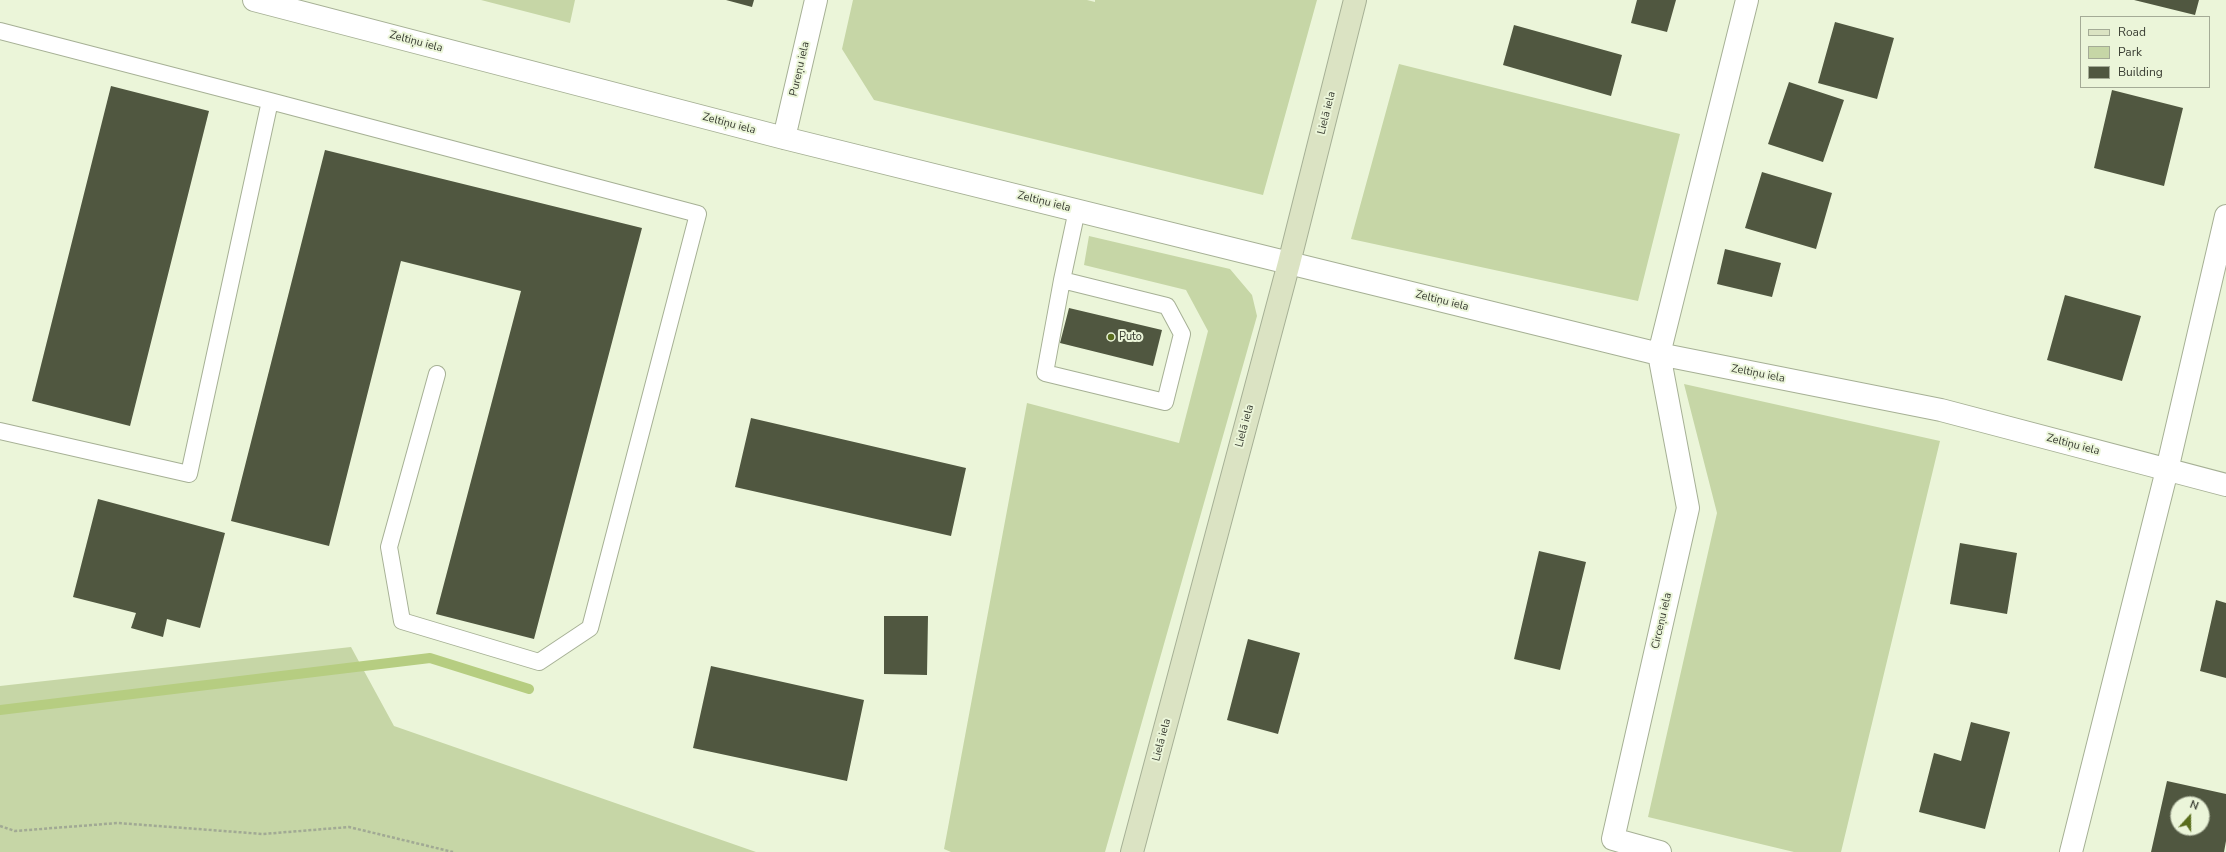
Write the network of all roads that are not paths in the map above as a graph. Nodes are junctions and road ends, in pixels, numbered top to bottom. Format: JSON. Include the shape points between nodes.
{"nodes":[{"id":1,"x":254,"y":0,"type":"edge"},
{"id":2,"x":816,"y":0,"type":"edge"},
{"id":3,"x":1355,"y":0,"type":"edge"},
{"id":4,"x":1747,"y":0,"type":"edge"},
{"id":5,"x":0,"y":31,"type":"edge"},
{"id":6,"x":270,"y":101,"type":"junction"},
{"id":7,"x":784,"y":138,"type":"junction"},
{"id":8,"x":1077,"y":210,"type":"junction"},
{"id":9,"x":2226,"y":216,"type":"edge"},
{"id":10,"x":1289,"y":263,"type":"junction"},
{"id":11,"x":1062,"y":280,"type":"junction"},
{"id":12,"x":1659,"y":354,"type":"junction"},
{"id":13,"x":437,"y":374,"type":"dead end"},
{"id":14,"x":0,"y":431,"type":"edge"},
{"id":15,"x":2167,"y":470,"type":"junction"},
{"id":16,"x":2226,"y":485,"type":"edge"},
{"id":17,"x":1132,"y":852,"type":"edge"},
{"id":18,"x":1660,"y":852,"type":"edge"},
{"id":19,"x":2071,"y":852,"type":"edge"}],
"edges":[{"from":1,"to":7,"type":"street","name":"Zeltiņu iela"},
{"from":2,"to":7,"type":"street","name":"Pureņu iela"},
{"from":3,"to":10,"type":"street","name":"Lielā iela"},
{"from":4,"to":12,"type":"street"},
{"from":5,"to":6,"type":"lane"},
{"from":6,"to":13,"type":"lane","via":[[698,214],[590,628],[539,662],[402,621],[389,547]]},
{"from":6,"to":14,"type":"lane","via":[[189,474]]},
{"from":7,"to":8,"type":"street","name":"Zeltiņu iela"},
{"from":8,"to":10,"type":"street","name":"Zeltiņu iela"},
{"from":8,"to":11,"type":"lane"},
{"from":9,"to":15,"type":"street"},
{"from":10,"to":12,"type":"street","name":"Zeltiņu iela"},
{"from":10,"to":17,"type":"street","name":"Lielā iela"},
{"from":11,"to":11,"type":"lane","via":[[1167,306],[1182,334],[1164,402],[1045,372]]},
{"from":12,"to":15,"type":"street","name":"Zeltiņu iela","via":[[1941,410]]},
{"from":12,"to":18,"type":"street","name":"Circeņu iela","via":[[1688,508],[1613,839]]},
{"from":15,"to":16,"type":"street","name":"Zeltiņu iela"},
{"from":15,"to":19,"type":"street"}]}
